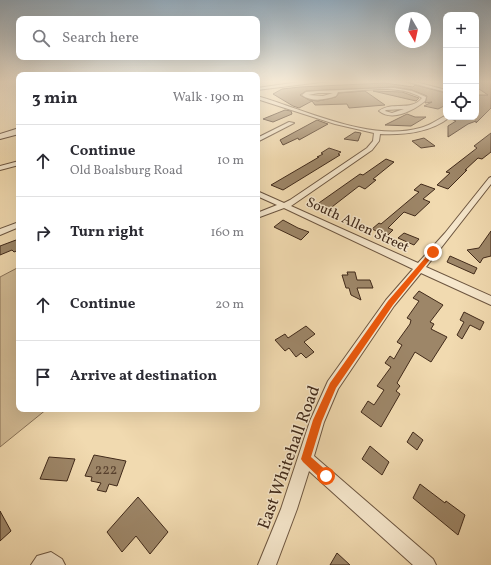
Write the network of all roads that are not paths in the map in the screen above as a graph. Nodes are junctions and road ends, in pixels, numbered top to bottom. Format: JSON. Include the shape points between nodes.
{"nodes":[{"id":1,"x":290,"y":107,"type":"edge"},
{"id":2,"x":443,"y":119,"type":"edge"},
{"id":3,"x":291,"y":123,"type":"dead end"},
{"id":4,"x":377,"y":131,"type":"junction"},
{"id":5,"x":16,"y":132,"type":"edge"},
{"id":6,"x":0,"y":137,"type":"edge"},
{"id":7,"x":260,"y":138,"type":"edge"},
{"id":8,"x":16,"y":164,"type":"edge"},
{"id":9,"x":0,"y":168,"type":"edge"},
{"id":10,"x":491,"y":179,"type":"edge"},
{"id":11,"x":260,"y":194,"type":"edge"},
{"id":12,"x":285,"y":205,"type":"junction"},
{"id":13,"x":260,"y":215,"type":"edge"},
{"id":14,"x":16,"y":225,"type":"edge"},
{"id":15,"x":0,"y":232,"type":"edge"},
{"id":16,"x":419,"y":267,"type":"junction"},
{"id":17,"x":491,"y":301,"type":"edge"},
{"id":18,"x":306,"y":459,"type":"junction"},
{"id":19,"x":40,"y":565,"type":"edge"},
{"id":20,"x":56,"y":565,"type":"edge"},
{"id":21,"x":267,"y":565,"type":"edge"},
{"id":22,"x":427,"y":565,"type":"edge"}],
"edges":[{"from":1,"to":4,"type":"street","via":[[347,125]]},
{"from":2,"to":4,"type":"street","via":[[418,131]]},
{"from":3,"to":7,"type":"street"},
{"from":4,"to":12,"type":"street","via":[[376,141],[369,149]]},
{"from":5,"to":6,"type":"main road"},
{"from":8,"to":9,"type":"street"},
{"from":10,"to":16,"type":"street","name":"East Whitehall Road"},
{"from":11,"to":12,"type":"street","name":"South Allen Street"},
{"from":12,"to":13,"type":"street"},
{"from":12,"to":16,"type":"street","name":"South Allen Street"},
{"from":14,"to":15,"type":"street"},
{"from":16,"to":17,"type":"street","name":"South Allen Street"},
{"from":16,"to":18,"type":"street","name":"East Whitehall Road","via":[[390,303],[333,385],[318,420]]},
{"from":18,"to":21,"type":"street","name":"East Whitehall Road"},
{"from":18,"to":22,"type":"street"},
{"from":19,"to":20,"type":"street","via":[[42,562],[52,561]]}]}
